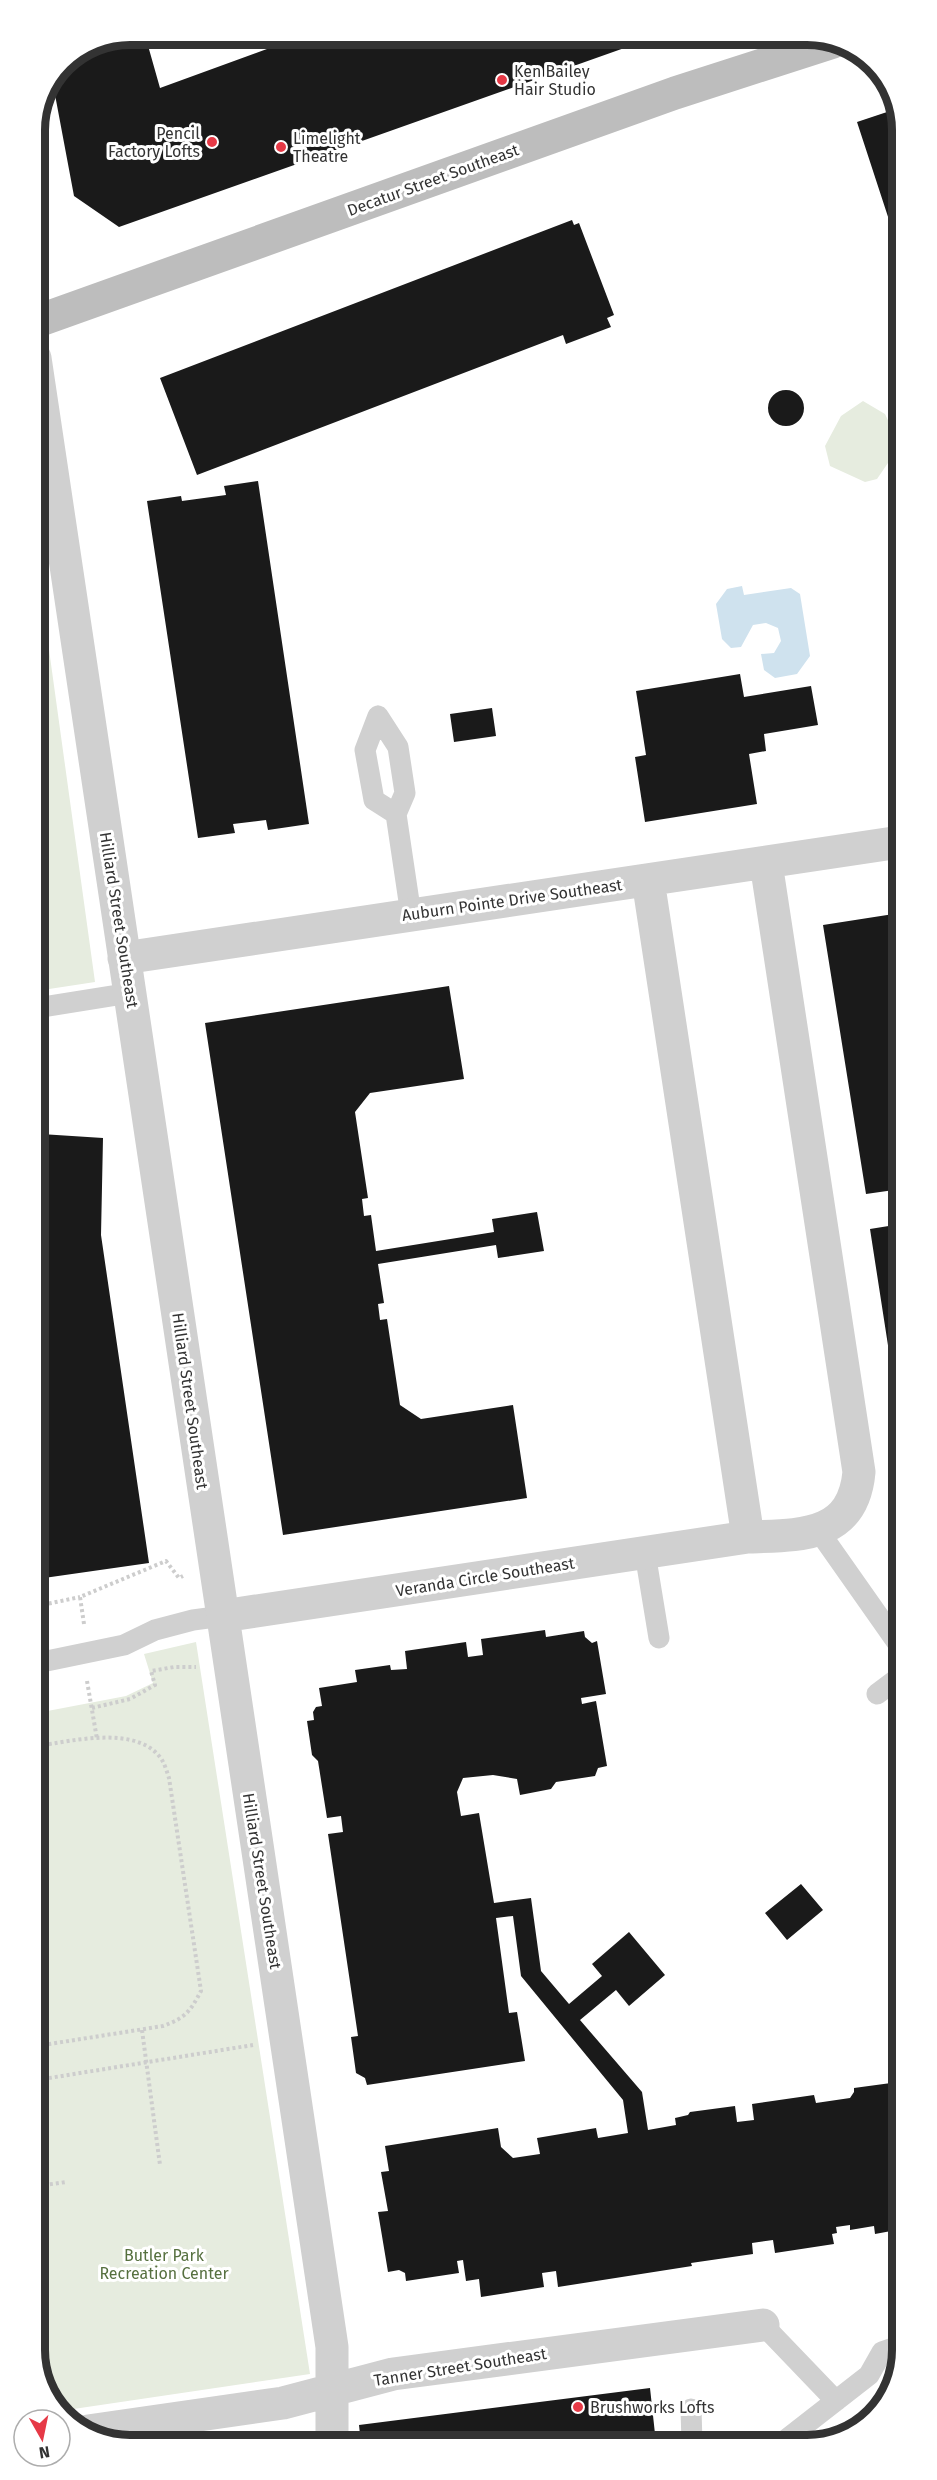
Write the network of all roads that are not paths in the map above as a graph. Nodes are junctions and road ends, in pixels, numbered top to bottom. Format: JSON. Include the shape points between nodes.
{"nodes":[{"id":1,"x":796,"y":45,"type":"edge"},
{"id":2,"x":45,"y":318,"type":"edge"},
{"id":3,"x":45,"y":425,"type":"edge"},
{"id":4,"x":396,"y":814,"type":"dead end"},
{"id":5,"x":892,"y":843,"type":"edge"},
{"id":6,"x":766,"y":862,"type":"junction"},
{"id":7,"x":648,"y":880,"type":"junction"},
{"id":8,"x":411,"y":915,"type":"junction"},
{"id":9,"x":124,"y":958,"type":"junction"},
{"id":10,"x":130,"y":993,"type":"junction"},
{"id":11,"x":45,"y":1007,"type":"edge"},
{"id":12,"x":818,"y":1530,"type":"junction"},
{"id":13,"x":748,"y":1537,"type":"junction"},
{"id":14,"x":645,"y":1552,"type":"junction"},
{"id":15,"x":223,"y":1616,"type":"junction"},
{"id":16,"x":892,"y":1634,"type":"edge"},
{"id":17,"x":659,"y":1638,"type":"dead end"},
{"id":18,"x":45,"y":1661,"type":"edge"},
{"id":19,"x":892,"y":1683,"type":"edge"},
{"id":20,"x":877,"y":1694,"type":"dead end"},
{"id":21,"x":763,"y":2325,"type":"joint"},
{"id":22,"x":892,"y":2349,"type":"edge"},
{"id":23,"x":332,"y":2390,"type":"junction"},
{"id":24,"x":836,"y":2401,"type":"junction"},
{"id":25,"x":691,"y":2409,"type":"dead end"},
{"id":26,"x":99,"y":2429,"type":"edge"},
{"id":27,"x":332,"y":2435,"type":"edge"},
{"id":28,"x":692,"y":2435,"type":"edge"},
{"id":29,"x":792,"y":2435,"type":"edge"}],
"edges":[{"from":1,"to":2,"type":"main road","name":"Decatur Street Southeast","via":[[675,93]]},
{"from":3,"to":9,"type":"street","name":"Hilliard Street Southeast"},
{"from":4,"to":8,"type":"lane"},
{"from":5,"to":6,"type":"street","name":"Auburn Pointe Drive Southeast"},
{"from":6,"to":7,"type":"street","name":"Auburn Pointe Drive Southeast"},
{"from":6,"to":12,"type":"street","via":[[859,1472],[855,1498],[848,1509],[828,1527]]},
{"from":7,"to":8,"type":"street","name":"Auburn Pointe Drive Southeast"},
{"from":7,"to":13,"type":"street"},
{"from":8,"to":9,"type":"street","name":"Auburn Pointe Drive Southeast"},
{"from":9,"to":10,"type":"street","name":"Hilliard Street Southeast"},
{"from":10,"to":11,"type":"lane"},
{"from":10,"to":15,"type":"street","name":"Hilliard Street Southeast"},
{"from":12,"to":13,"type":"street","name":"Veranda Circle Southeast"},
{"from":12,"to":16,"type":"lane"},
{"from":13,"to":14,"type":"street","name":"Veranda Circle Southeast"},
{"from":14,"to":15,"type":"street","name":"Veranda Circle Southeast"},
{"from":14,"to":17,"type":"lane"},
{"from":15,"to":18,"type":"lane","via":[[155,1630],[124,1645]]},
{"from":15,"to":23,"type":"street","name":"Hilliard Street Southeast","via":[[332,2347]]},
{"from":19,"to":20,"type":"lane"},
{"from":21,"to":23,"type":"street","name":"Tanner Street Southeast","via":[[393,2374]]},
{"from":21,"to":24,"type":"lane"},
{"from":22,"to":24,"type":"lane","via":[[882,2352],[869,2375]]},
{"from":23,"to":26,"type":"street","name":"Tanner Street Southeast","via":[[284,2403]]},
{"from":23,"to":27,"type":"street","name":"Hilliard Street Southeast"},
{"from":24,"to":29,"type":"lane"},
{"from":25,"to":28,"type":"lane"}]}
